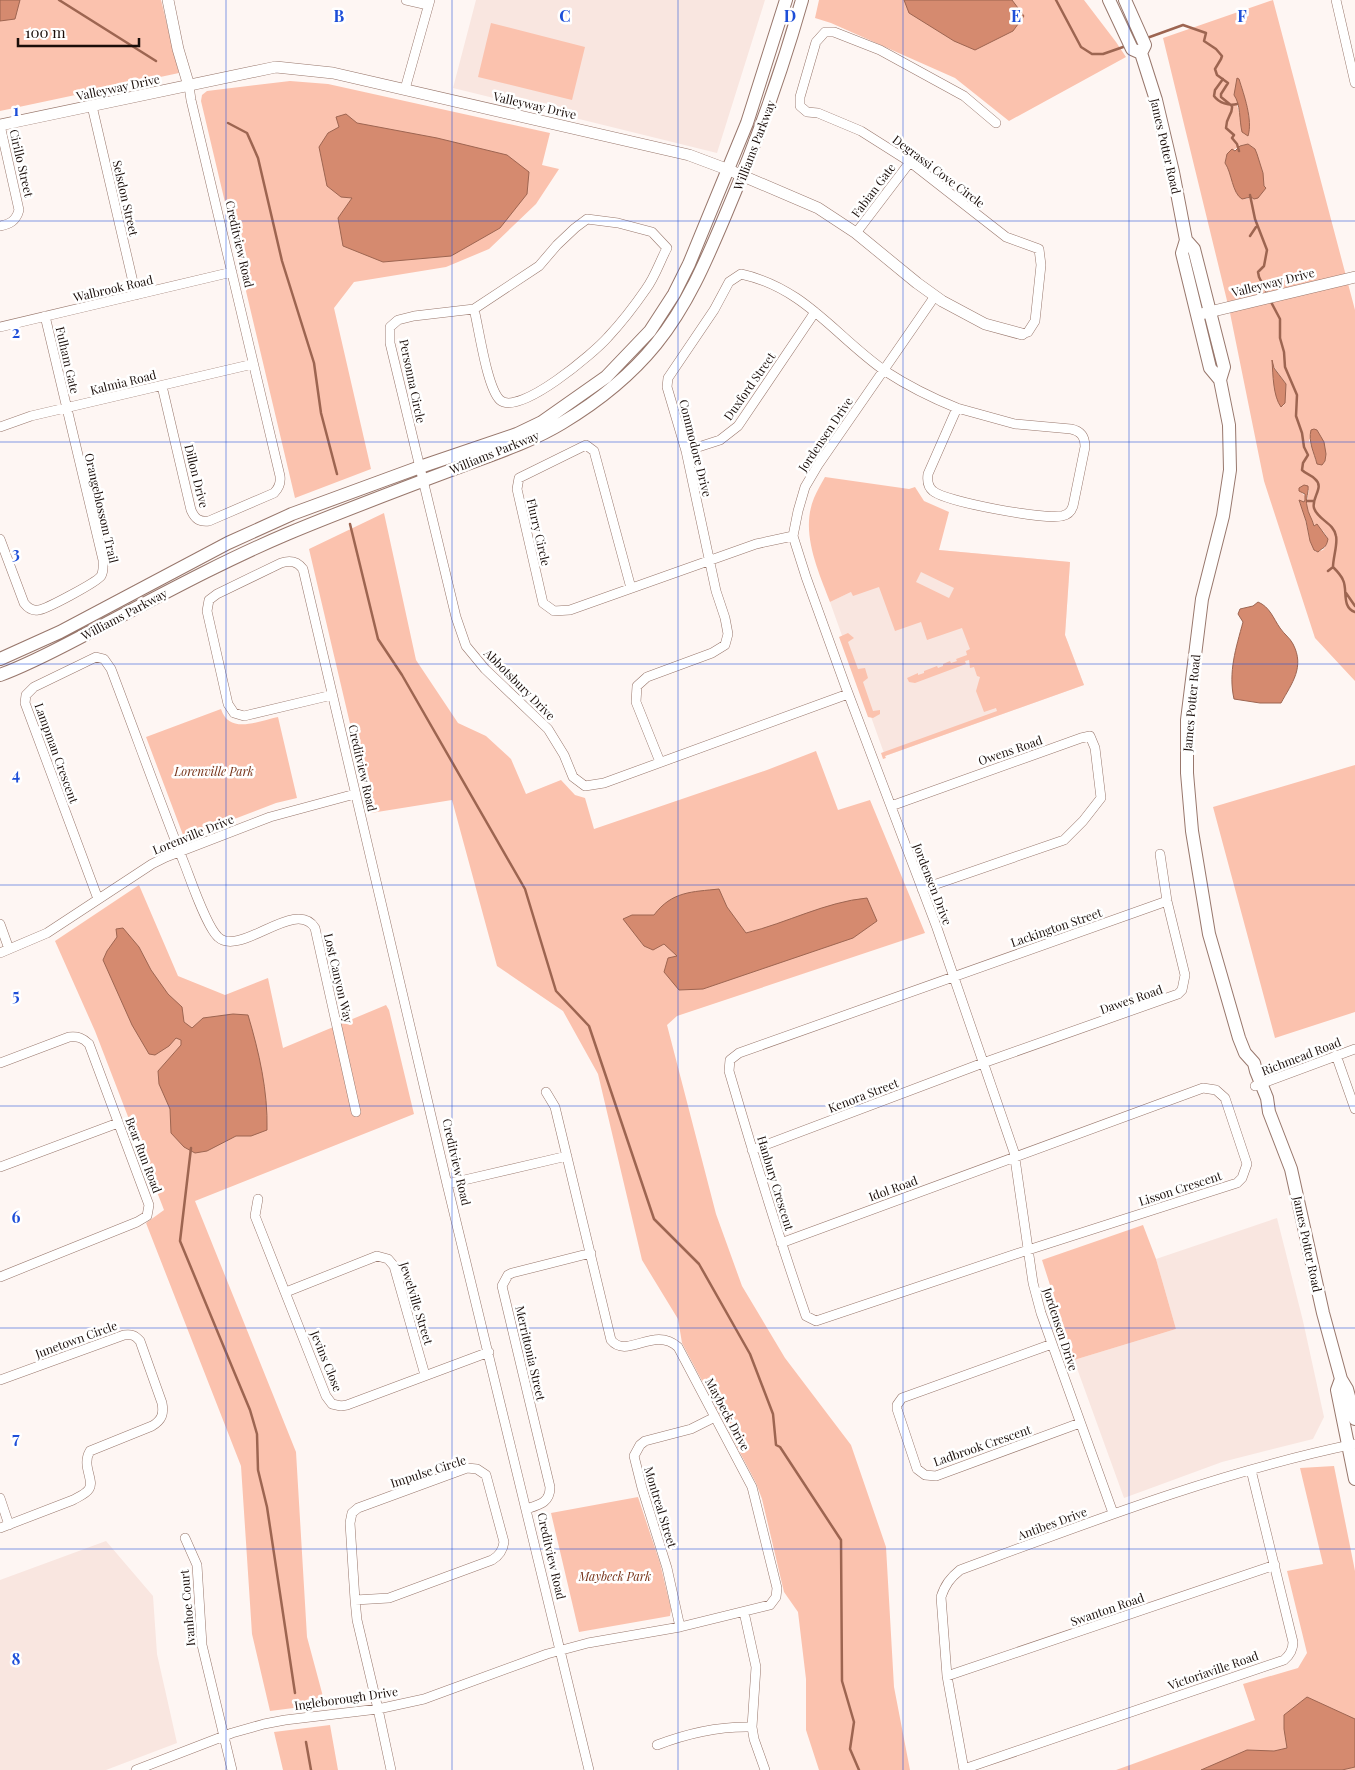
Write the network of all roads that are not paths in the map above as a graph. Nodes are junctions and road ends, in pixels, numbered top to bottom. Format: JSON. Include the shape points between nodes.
{"nodes":[{"id":1,"x":168,"y":0,"type":"edge"},
{"id":2,"x":406,"y":0,"type":"edge"},
{"id":3,"x":786,"y":0,"type":"edge"},
{"id":4,"x":802,"y":0,"type":"edge"},
{"id":5,"x":1109,"y":0,"type":"edge"},
{"id":6,"x":1125,"y":0,"type":"edge"},
{"id":7,"x":1336,"y":0,"type":"edge"},
{"id":8,"x":429,"y":2,"type":"edge"},
{"id":9,"x":1141,"y":53,"type":"junction"},
{"id":10,"x":1354,"y":78,"type":"edge"},
{"id":11,"x":190,"y":86,"type":"junction"},
{"id":12,"x":405,"y":89,"type":"junction"},
{"id":13,"x":92,"y":106,"type":"junction"},
{"id":14,"x":996,"y":123,"type":"dead end"},
{"id":15,"x":0,"y":125,"type":"edge"},
{"id":16,"x":910,"y":162,"type":"junction"},
{"id":17,"x":729,"y":170,"type":"junction"},
{"id":18,"x":742,"y":176,"type":"junction"},
{"id":19,"x":0,"y":226,"type":"edge"},
{"id":20,"x":856,"y":233,"type":"junction"},
{"id":21,"x":1186,"y":240,"type":"junction"},
{"id":22,"x":232,"y":272,"type":"junction"},
{"id":23,"x":1355,"y":277,"type":"edge"},
{"id":24,"x":136,"y":295,"type":"junction"},
{"id":25,"x":935,"y":296,"type":"junction"},
{"id":26,"x":474,"y":309,"type":"junction"},
{"id":27,"x":1211,"y":311,"type":"junction"},
{"id":28,"x":815,"y":312,"type":"junction"},
{"id":29,"x":1197,"y":315,"type":"junction"},
{"id":30,"x":45,"y":316,"type":"junction"},
{"id":31,"x":0,"y":327,"type":"edge"},
{"id":32,"x":1022,"y":334,"type":"joint"},
{"id":33,"x":253,"y":364,"type":"junction"},
{"id":34,"x":884,"y":370,"type":"junction"},
{"id":35,"x":1220,"y":380,"type":"junction"},
{"id":36,"x":162,"y":386,"type":"junction"},
{"id":37,"x":957,"y":408,"type":"junction"},
{"id":38,"x":66,"y":409,"type":"junction"},
{"id":39,"x":0,"y":427,"type":"edge"},
{"id":40,"x":686,"y":451,"type":"junction"},
{"id":41,"x":420,"y":467,"type":"junction"},
{"id":42,"x":423,"y":481,"type":"junction"},
{"id":43,"x":274,"y":493,"type":"joint"},
{"id":44,"x":793,"y":536,"type":"junction"},
{"id":45,"x":0,"y":539,"type":"edge"},
{"id":46,"x":709,"y":560,"type":"junction"},
{"id":47,"x":631,"y":588,"type":"junction"},
{"id":48,"x":0,"y":659,"type":"edge"},
{"id":49,"x":0,"y":675,"type":"edge"},
{"id":50,"x":848,"y":694,"type":"junction"},
{"id":51,"x":332,"y":695,"type":"junction"},
{"id":52,"x":660,"y":762,"type":"junction"},
{"id":53,"x":355,"y":794,"type":"junction"},
{"id":54,"x":890,"y":806,"type":"junction"},
{"id":55,"x":179,"y":852,"type":"junction"},
{"id":56,"x":1160,"y":854,"type":"dead end"},
{"id":57,"x":922,"y":889,"type":"junction"},
{"id":58,"x":98,"y":899,"type":"junction"},
{"id":59,"x":1167,"y":901,"type":"junction"},
{"id":60,"x":0,"y":924,"type":"edge"},
{"id":61,"x":9,"y":949,"type":"junction"},
{"id":62,"x":0,"y":953,"type":"edge"},
{"id":63,"x":954,"y":976,"type":"junction"},
{"id":64,"x":1355,"y":1049,"type":"edge"},
{"id":65,"x":1336,"y":1055,"type":"junction"},
{"id":66,"x":0,"y":1063,"type":"edge"},
{"id":67,"x":983,"y":1063,"type":"junction"},
{"id":68,"x":1258,"y":1085,"type":"junction"},
{"id":69,"x":546,"y":1092,"type":"dead end"},
{"id":70,"x":1355,"y":1109,"type":"edge"},
{"id":71,"x":356,"y":1112,"type":"dead end"},
{"id":72,"x":118,"y":1123,"type":"junction"},
{"id":73,"x":752,"y":1150,"type":"junction"},
{"id":74,"x":567,"y":1156,"type":"junction"},
{"id":75,"x":1014,"y":1156,"type":"junction"},
{"id":76,"x":0,"y":1167,"type":"edge"},
{"id":77,"x":447,"y":1184,"type":"junction"},
{"id":78,"x":258,"y":1199,"type":"dead end"},
{"id":79,"x":781,"y":1243,"type":"junction"},
{"id":80,"x":1028,"y":1250,"type":"junction"},
{"id":81,"x":591,"y":1253,"type":"junction"},
{"id":82,"x":0,"y":1277,"type":"edge"},
{"id":83,"x":286,"y":1292,"type":"junction"},
{"id":84,"x":1052,"y":1344,"type":"junction"},
{"id":85,"x":489,"y":1352,"type":"junction"},
{"id":86,"x":425,"y":1376,"type":"junction"},
{"id":87,"x":1340,"y":1379,"type":"junction"},
{"id":88,"x":0,"y":1380,"type":"edge"},
{"id":89,"x":715,"y":1417,"type":"junction"},
{"id":90,"x":1355,"y":1419,"type":"edge"},
{"id":91,"x":1080,"y":1423,"type":"junction"},
{"id":92,"x":1352,"y":1445,"type":"edge"},
{"id":93,"x":1251,"y":1470,"type":"junction"},
{"id":94,"x":1355,"y":1479,"type":"edge"},
{"id":95,"x":0,"y":1498,"type":"edge"},
{"id":96,"x":526,"y":1509,"type":"junction"},
{"id":97,"x":1113,"y":1513,"type":"junction"},
{"id":98,"x":9,"y":1525,"type":"junction"},
{"id":99,"x":0,"y":1528,"type":"edge"},
{"id":100,"x":185,"y":1538,"type":"dead end"},
{"id":101,"x":1275,"y":1565,"type":"junction"},
{"id":102,"x":355,"y":1600,"type":"junction"},
{"id":103,"x":744,"y":1612,"type":"junction"},
{"id":104,"x":680,"y":1627,"type":"junction"},
{"id":105,"x":560,"y":1650,"type":"junction"},
{"id":106,"x":947,"y":1676,"type":"junction"},
{"id":107,"x":378,"y":1709,"type":"junction"},
{"id":108,"x":752,"y":1727,"type":"junction"},
{"id":109,"x":224,"y":1736,"type":"junction"},
{"id":110,"x":657,"y":1744,"type":"dead end"},
{"id":111,"x":136,"y":1770,"type":"edge"},
{"id":112,"x":232,"y":1770,"type":"edge"},
{"id":113,"x":391,"y":1770,"type":"edge"},
{"id":114,"x":589,"y":1770,"type":"edge"},
{"id":115,"x":764,"y":1770,"type":"edge"},
{"id":116,"x":964,"y":1770,"type":"edge"}],
"edges":[{"from":1,"to":11,"type":"street","name":"Creditview Road"},
{"from":2,"to":8,"type":"street"},
{"from":3,"to":17,"type":"main road","name":"Williams Parkway"},
{"from":4,"to":18,"type":"main road","name":"Williams Parkway","via":[[772,98]]},
{"from":5,"to":9,"type":"main road","name":"James Potter Road","via":[[1132,49]]},
{"from":6,"to":9,"type":"main road","name":"James Potter Road","via":[[1145,45]]},
{"from":7,"to":10,"type":"street"},
{"from":8,"to":12,"type":"street"},
{"from":9,"to":21,"type":"main road","name":"James Potter Road","via":[[1158,109]]},
{"from":11,"to":12,"type":"street","name":"Valleyway Drive","via":[[276,67],[332,73]]},
{"from":11,"to":13,"type":"street","name":"Valleyway Drive"},
{"from":11,"to":22,"type":"street","name":"Creditview Road"},
{"from":12,"to":17,"type":"street","name":"Valleyway Drive","via":[[689,155]]},
{"from":13,"to":15,"type":"street","name":"Valleyway Drive"},
{"from":13,"to":24,"type":"street","name":"Selsdon Street"},
{"from":14,"to":16,"type":"street","name":"Degrassi Cove Circle","via":[[964,96],[880,50],[834,32],[825,32],[816,42],[800,106],[806,112],[818,113],[861,131]]},
{"from":15,"to":19,"type":"street","name":"Cirillo Street","via":[[19,210],[10,224]]},
{"from":16,"to":20,"type":"street","name":"Fabian Gate"},
{"from":16,"to":32,"type":"street","name":"Degrassi Cove Circle","via":[[1006,237],[1038,249],[1041,265],[1035,321],[1028,332]]},
{"from":17,"to":18,"type":"street","name":"Valleyway Drive"},
{"from":17,"to":41,"type":"main road","name":"Williams Parkway","via":[[674,294],[650,331],[620,364],[542,422],[517,434]]},
{"from":18,"to":20,"type":"street","name":"Valleyway Drive","via":[[818,208]]},
{"from":18,"to":42,"type":"main road","name":"Williams Parkway","via":[[691,293],[657,343],[616,384],[561,424],[521,444]]},
{"from":20,"to":25,"type":"street","name":"Valleyway Drive"},
{"from":21,"to":27,"type":"main road","name":"James Potter Road","via":[[1194,249]]},
{"from":21,"to":29,"type":"main road","name":"James Potter Road","via":[[1182,253]]},
{"from":22,"to":24,"type":"street","name":"Walbrook Road"},
{"from":22,"to":33,"type":"street","name":"Creditview Road"},
{"from":23,"to":27,"type":"street","name":"Valleyway Drive"},
{"from":24,"to":30,"type":"street","name":"Walbrook Road"},
{"from":25,"to":32,"type":"street","name":"Valleyway Drive","via":[[985,324]]},
{"from":25,"to":34,"type":"street","name":"Jordensen Drive"},
{"from":26,"to":26,"type":"street","name":"Personna Circle","via":[[492,390],[501,402],[511,403],[529,397],[572,370],[608,338],[648,287],[667,248],[652,232],[587,219],[539,266]]},
{"from":26,"to":41,"type":"street","name":"Personna Circle","via":[[414,316],[398,320],[390,327],[390,343]]},
{"from":27,"to":29,"type":"street","name":"Valleyway Drive"},
{"from":27,"to":35,"type":"main road","name":"James Potter Road","via":[[1224,367]]},
{"from":28,"to":34,"type":"street","name":"Commodore Drive"},
{"from":28,"to":40,"type":"street","name":"Duxford Street","via":[[738,426],[720,440]]},
{"from":28,"to":40,"type":"street","name":"Commodore Drive","via":[[779,286],[758,278],[741,274],[728,282],[714,310],[668,378],[667,387]]},
{"from":29,"to":35,"type":"main road","name":"James Potter Road","via":[[1210,368]]},
{"from":30,"to":31,"type":"street","name":"Walbrook Road"},
{"from":30,"to":38,"type":"street","name":"Fulham Gate"},
{"from":33,"to":36,"type":"street","name":"Kalmia Road"},
{"from":33,"to":43,"type":"street","name":"Creditview Road","via":[[281,480]]},
{"from":34,"to":37,"type":"street","name":"Commodore Drive"},
{"from":34,"to":44,"type":"street","name":"Jordensen Drive","via":[[805,487]]},
{"from":35,"to":68,"type":"main road","name":"James Potter Road","via":[[1229,425],[1230,470],[1223,516],[1202,599],[1188,720],[1187,772],[1192,831],[1209,934],[1239,1038],[1254,1064]]},
{"from":36,"to":38,"type":"street","name":"Kalmia Road"},
{"from":36,"to":43,"type":"street","name":"Dillon Drive","via":[[196,519],[209,521]]},
{"from":37,"to":37,"type":"street","name":"Commodore Drive","via":[[1015,424],[1079,432],[1085,447],[1069,513],[1056,517],[1009,512],[982,507],[932,490],[928,474]]},
{"from":38,"to":39,"type":"street","name":"Kalmia Road"},
{"from":38,"to":45,"type":"street","name":"Orangeblossom Trail","via":[[102,560],[102,576],[43,609],[28,608]]},
{"from":40,"to":46,"type":"street","name":"Commodore Drive"},
{"from":41,"to":42,"type":"street","name":"Abbotsbury Drive"},
{"from":41,"to":48,"type":"main road","name":"Williams Parkway","via":[[297,512]]},
{"from":42,"to":49,"type":"main road","name":"Williams Parkway","via":[[329,516],[230,559]]},
{"from":42,"to":52,"type":"street","name":"Abbotsbury Drive","via":[[466,646],[548,730],[573,777],[585,786],[604,784]]},
{"from":44,"to":46,"type":"street","name":"Flurry Circle"},
{"from":44,"to":50,"type":"street","name":"Jordensen Drive"},
{"from":46,"to":47,"type":"street","name":"Flurry Circle"},
{"from":46,"to":52,"type":"street","name":"Commodore Drive","via":[[725,618],[728,634],[725,644],[712,653],[646,677],[636,686],[636,702]]},
{"from":47,"to":47,"type":"street","name":"Flurry Circle","via":[[594,451],[586,445],[519,478],[516,489],[543,603],[554,611],[570,610]]},
{"from":50,"to":52,"type":"street","name":"Abbotsbury Drive"},
{"from":50,"to":54,"type":"street","name":"Jordensen Drive"},
{"from":51,"to":51,"type":"street","name":"Creditview Road","via":[[244,716],[234,713],[228,704],[207,611],[209,600],[281,562],[296,562],[302,569]]},
{"from":51,"to":53,"type":"street","name":"Creditview Road"},
{"from":53,"to":55,"type":"street","name":"Lorenville Drive","via":[[270,817]]},
{"from":53,"to":77,"type":"street","name":"Creditview Road"},
{"from":54,"to":57,"type":"street","name":"Jordensen Drive"},
{"from":54,"to":57,"type":"street","name":"Owens Road","via":[[1090,736],[1095,748],[1101,798],[1064,840]]},
{"from":55,"to":58,"type":"street","name":"Lorenville Drive","via":[[152,864]]},
{"from":55,"to":58,"type":"street","name":"Lampman Crescent","via":[[108,663],[96,657],[34,687],[26,695],[25,702]]},
{"from":55,"to":71,"type":"street","name":"Lost Canyon Way","via":[[201,906],[221,939],[234,942],[296,918],[308,920],[315,928]]},
{"from":56,"to":59,"type":"street","name":"Dawes Road"},
{"from":57,"to":63,"type":"street","name":"Jordensen Drive"},
{"from":58,"to":61,"type":"street","name":"Lorenville Drive","via":[[48,934]]},
{"from":59,"to":63,"type":"street","name":"Lackington Street"},
{"from":59,"to":67,"type":"street","name":"Dawes Road","via":[[1185,975],[1178,994]]},
{"from":60,"to":61,"type":"street"},
{"from":61,"to":62,"type":"street","name":"Lorenville Drive"},
{"from":63,"to":67,"type":"street","name":"Jordensen Drive"},
{"from":63,"to":73,"type":"street","name":"Hanbury Crescent","via":[[733,1056],[729,1071]]},
{"from":64,"to":65,"type":"street","name":"Richmead Road"},
{"from":65,"to":68,"type":"street","name":"Richmead Road"},
{"from":65,"to":70,"type":"street"},
{"from":66,"to":72,"type":"street","name":"Bear Run Road","via":[[69,1037],[85,1040]]},
{"from":67,"to":73,"type":"street","name":"Kenora Street"},
{"from":67,"to":75,"type":"street","name":"Jordensen Drive"},
{"from":68,"to":87,"type":"main road","name":"James Potter Road","via":[[1267,1098],[1269,1112],[1291,1168]]},
{"from":69,"to":74,"type":"street","name":"Maybeck Drive","via":[[555,1108]]},
{"from":72,"to":76,"type":"street"},
{"from":72,"to":82,"type":"street","name":"Bear Run Road","via":[[147,1197],[147,1216]]},
{"from":73,"to":79,"type":"street","name":"Hanbury Crescent"},
{"from":74,"to":77,"type":"street"},
{"from":74,"to":81,"type":"street","name":"Maybeck Drive"},
{"from":75,"to":79,"type":"street","name":"Idol Road"},
{"from":75,"to":80,"type":"street","name":"Jordensen Drive"},
{"from":75,"to":80,"type":"street","name":"Lisson Crescent","via":[[1209,1088],[1225,1098],[1247,1164],[1237,1183]]},
{"from":77,"to":85,"type":"street","name":"Creditview Road"},
{"from":78,"to":83,"type":"street","name":"Jevins Close","via":[[256,1216]]},
{"from":79,"to":80,"type":"street","name":"Hanbury Crescent","via":[[806,1316],[816,1321]]},
{"from":80,"to":84,"type":"street","name":"Jordensen Drive","via":[[1033,1283]]},
{"from":81,"to":89,"type":"street","name":"Maybeck Drive","via":[[613,1343],[624,1347],[661,1338],[673,1342]]},
{"from":81,"to":96,"type":"street","name":"Merrittonia Street","via":[[512,1273],[502,1286],[550,1487],[544,1503]]},
{"from":83,"to":86,"type":"street","name":"Jevins Close","via":[[326,1396],[332,1404],[347,1405]]},
{"from":83,"to":86,"type":"street","name":"Jewelville Street","via":[[377,1256],[388,1258],[394,1266]]},
{"from":84,"to":91,"type":"street","name":"Jordensen Drive"},
{"from":84,"to":91,"type":"street","name":"Ladbrook Crescent","via":[[902,1398],[897,1409],[917,1469],[925,1475],[936,1476]]},
{"from":85,"to":86,"type":"street","name":"Jevins Close"},
{"from":85,"to":96,"type":"street","name":"Creditview Road"},
{"from":87,"to":90,"type":"main road","name":"James Potter Road","via":[[1347,1389]]},
{"from":87,"to":92,"type":"main road","name":"James Potter Road","via":[[1337,1390]]},
{"from":88,"to":98,"type":"street","name":"Junetown Circle","via":[[131,1334],[140,1340],[163,1411],[159,1421],[152,1426],[90,1450],[86,1460],[91,1484],[89,1490],[73,1500]]},
{"from":89,"to":103,"type":"street","name":"Maybeck Drive","via":[[752,1487],[777,1588],[776,1597],[770,1605]]},
{"from":89,"to":104,"type":"street","name":"Montreal Street","via":[[692,1429],[645,1442],[634,1456]]},
{"from":91,"to":97,"type":"street","name":"Jordensen Drive"},
{"from":92,"to":93,"type":"street","name":"Antibes Drive"},
{"from":92,"to":94,"type":"main road","name":"James Potter Road"},
{"from":93,"to":97,"type":"street","name":"Antibes Drive"},
{"from":93,"to":101,"type":"street","name":"Victoriaville Road"},
{"from":95,"to":98,"type":"street"},
{"from":96,"to":105,"type":"street","name":"Creditview Road"},
{"from":97,"to":106,"type":"street","name":"Antibes Drive","via":[[960,1570],[951,1577],[941,1597]]},
{"from":98,"to":99,"type":"street","name":"Junetown Circle"},
{"from":100,"to":109,"type":"street","name":"Ivanhoe Court","via":[[197,1565],[202,1645]]},
{"from":101,"to":106,"type":"street","name":"Swanton Road"},
{"from":101,"to":116,"type":"street","name":"Victoriaville Road","via":[[1293,1642],[1291,1652],[1284,1660]]},
{"from":102,"to":102,"type":"street","name":"Impulse Circle","via":[[350,1523],[355,1510],[467,1468],[486,1474],[504,1542],[499,1555],[389,1598]]},
{"from":102,"to":107,"type":"street","name":"Impulse Circle"},
{"from":103,"to":104,"type":"street","name":"Maybeck Drive"},
{"from":103,"to":108,"type":"street","via":[[756,1667]]},
{"from":104,"to":105,"type":"street","name":"Maybeck Drive"},
{"from":105,"to":107,"type":"street","name":"Ingleborough Drive","via":[[424,1699]]},
{"from":105,"to":114,"type":"street","name":"Creditview Road"},
{"from":106,"to":116,"type":"street","name":"Antibes Drive"},
{"from":107,"to":109,"type":"street","name":"Ingleborough Drive","via":[[284,1720]]},
{"from":107,"to":113,"type":"street","name":"Impulse Circle"},
{"from":108,"to":110,"type":"street","via":[[718,1728]]},
{"from":108,"to":115,"type":"street"},
{"from":109,"to":111,"type":"street","name":"Ingleborough Drive"},
{"from":109,"to":112,"type":"street","name":"Ivanhoe Court"}]}
